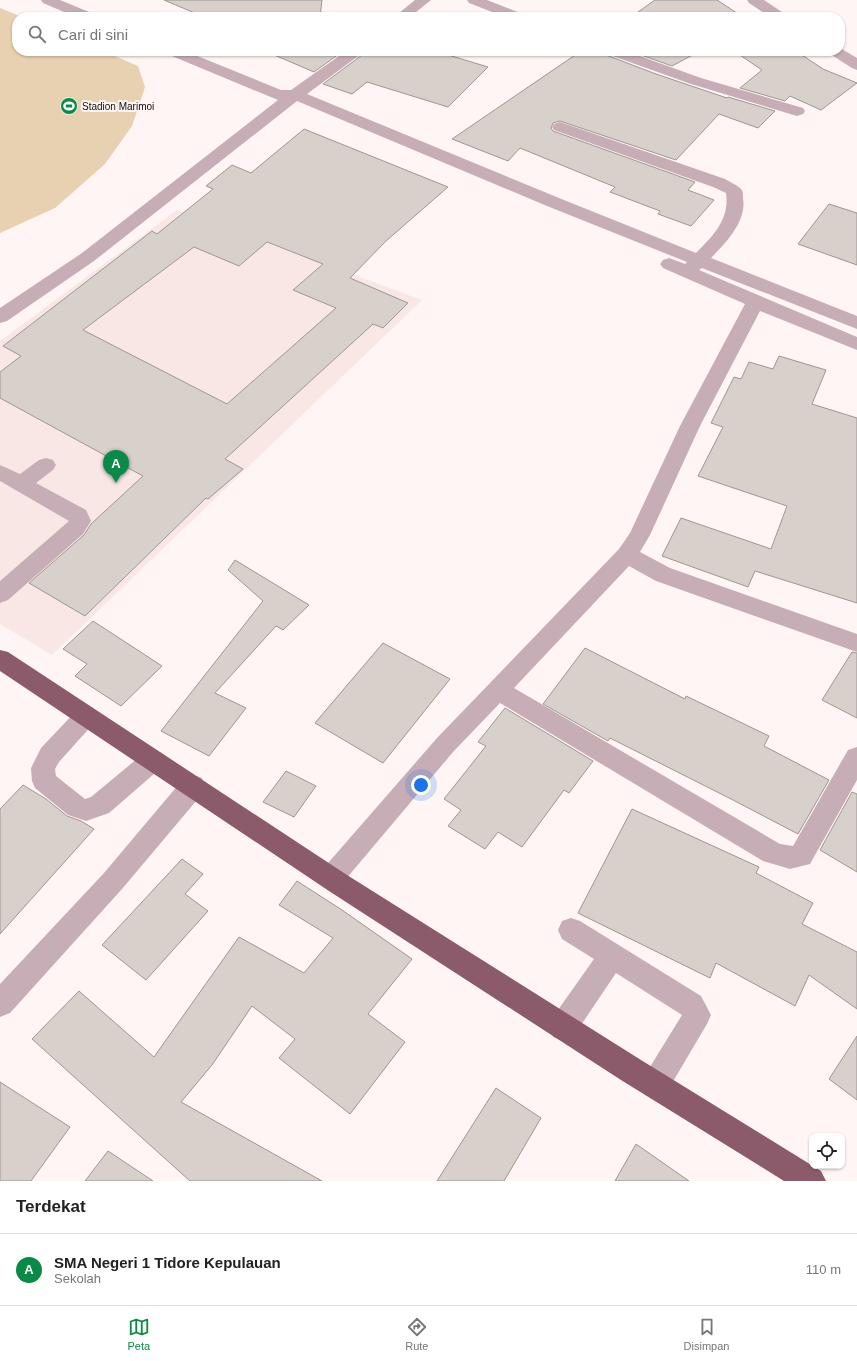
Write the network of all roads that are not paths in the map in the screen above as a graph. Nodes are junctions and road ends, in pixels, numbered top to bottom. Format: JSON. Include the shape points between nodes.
{"nodes":[{"id":1,"x":48,"y":0,"type":"edge"},
{"id":2,"x":424,"y":0,"type":"edge"},
{"id":3,"x":474,"y":0,"type":"edge"},
{"id":4,"x":754,"y":0,"type":"edge"},
{"id":5,"x":77,"y":12,"type":"edge"},
{"id":6,"x":408,"y":12,"type":"edge"},
{"id":7,"x":505,"y":12,"type":"edge"},
{"id":8,"x":772,"y":12,"type":"edge"},
{"id":9,"x":184,"y":56,"type":"edge"},
{"id":10,"x":349,"y":56,"type":"edge"},
{"id":11,"x":626,"y":56,"type":"edge"},
{"id":12,"x":843,"y":56,"type":"edge"},
{"id":13,"x":857,"y":65,"type":"edge"},
{"id":14,"x":286,"y":99,"type":"junction"},
{"id":15,"x":797,"y":111,"type":"dead end"},
{"id":16,"x":560,"y":127,"type":"dead end"},
{"id":17,"x":694,"y":266,"type":"junction"},
{"id":18,"x":754,"y":302,"type":"junction"},
{"id":19,"x":0,"y":317,"type":"edge"},
{"id":20,"x":857,"y":323,"type":"edge"},
{"id":21,"x":857,"y":344,"type":"edge"},
{"id":22,"x":46,"y":465,"type":"dead end"},
{"id":23,"x":0,"y":472,"type":"edge"},
{"id":24,"x":21,"y":483,"type":"junction"},
{"id":25,"x":626,"y":555,"type":"junction"},
{"id":26,"x":0,"y":594,"type":"edge"},
{"id":27,"x":857,"y":643,"type":"edge"},
{"id":28,"x":0,"y":659,"type":"edge"},
{"id":29,"x":497,"y":690,"type":"junction"},
{"id":30,"x":86,"y":716,"type":"junction"},
{"id":31,"x":857,"y":757,"type":"edge"},
{"id":32,"x":153,"y":760,"type":"junction"},
{"id":33,"x":192,"y":786,"type":"junction"},
{"id":34,"x":332,"y":878,"type":"junction"},
{"id":35,"x":571,"y":930,"type":"dead end"},
{"id":36,"x":612,"y":956,"type":"junction"},
{"id":37,"x":0,"y":1004,"type":"edge"},
{"id":38,"x":563,"y":1026,"type":"junction"},
{"id":39,"x":655,"y":1085,"type":"junction"},
{"id":40,"x":812,"y":1181,"type":"edge"}],
"edges":[{"from":1,"to":5,"type":"street"},
{"from":2,"to":6,"type":"street"},
{"from":3,"to":7,"type":"street"},
{"from":4,"to":8,"type":"street"},
{"from":9,"to":14,"type":"street"},
{"from":10,"to":14,"type":"street"},
{"from":11,"to":15,"type":"street","via":[[696,81]]},
{"from":12,"to":13,"type":"street"},
{"from":14,"to":17,"type":"street","via":[[538,212]]},
{"from":14,"to":19,"type":"street","via":[[88,257]]},
{"from":16,"to":17,"type":"street","via":[[719,183],[734,191],[735,212],[723,234]]},
{"from":17,"to":18,"type":"street"},
{"from":17,"to":20,"type":"street"},
{"from":18,"to":21,"type":"street"},
{"from":18,"to":25,"type":"street","via":[[690,426],[639,535]]},
{"from":22,"to":24,"type":"street"},
{"from":23,"to":24,"type":"street"},
{"from":24,"to":26,"type":"street","via":[[79,516],[80,521],[76,528]]},
{"from":25,"to":27,"type":"street","via":[[664,575]]},
{"from":25,"to":29,"type":"street"},
{"from":28,"to":30,"type":"highway"},
{"from":29,"to":31,"type":"street","via":[[784,858],[793,859],[801,856]]},
{"from":29,"to":34,"type":"street","via":[[445,745]]},
{"from":30,"to":32,"type":"highway"},
{"from":30,"to":32,"type":"street","via":[[50,755],[43,768],[44,781],[77,807],[86,810],[100,805]]},
{"from":32,"to":33,"type":"highway"},
{"from":33,"to":34,"type":"highway"},
{"from":33,"to":37,"type":"street","via":[[113,881]]},
{"from":34,"to":38,"type":"highway"},
{"from":35,"to":36,"type":"street"},
{"from":36,"to":38,"type":"street"},
{"from":36,"to":39,"type":"street","via":[[691,1004],[697,1015]]},
{"from":38,"to":39,"type":"highway"},
{"from":39,"to":40,"type":"highway"}]}
